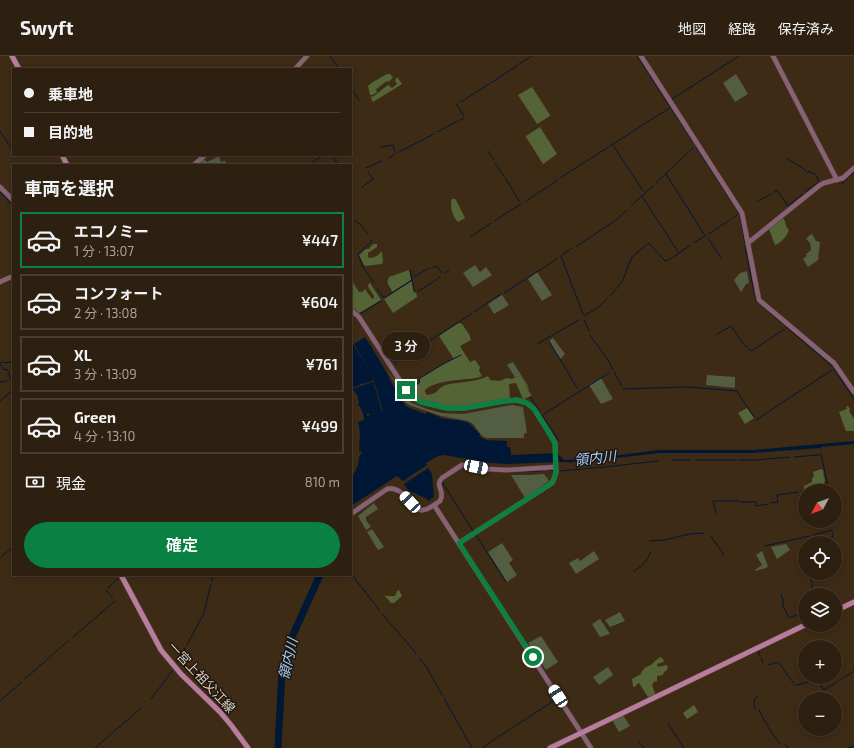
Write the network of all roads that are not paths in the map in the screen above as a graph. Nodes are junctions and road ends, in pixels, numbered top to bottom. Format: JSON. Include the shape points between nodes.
{"nodes":[{"id":1,"x":12,"y":56,"type":"edge"},
{"id":2,"x":307,"y":56,"type":"edge"},
{"id":3,"x":641,"y":56,"type":"edge"},
{"id":4,"x":773,"y":56,"type":"edge"},
{"id":5,"x":18,"y":68,"type":"edge"},
{"id":6,"x":296,"y":68,"type":"edge"},
{"id":7,"x":204,"y":156,"type":"edge"},
{"id":8,"x":195,"y":164,"type":"edge"},
{"id":9,"x":854,"y":168,"type":"edge"},
{"id":10,"x":837,"y":180,"type":"junction"},
{"id":11,"x":0,"y":187,"type":"edge"},
{"id":12,"x":12,"y":199,"type":"edge"},
{"id":13,"x":748,"y":243,"type":"junction"},
{"id":14,"x":12,"y":276,"type":"edge"},
{"id":15,"x":0,"y":282,"type":"edge"},
{"id":16,"x":352,"y":311,"type":"edge"},
{"id":17,"x":854,"y":392,"type":"edge"},
{"id":18,"x":556,"y":464,"type":"junction"},
{"id":19,"x":434,"y":505,"type":"junction"},
{"id":20,"x":352,"y":513,"type":"edge"},
{"id":21,"x":459,"y":543,"type":"junction"},
{"id":22,"x":122,"y":576,"type":"edge"},
{"id":23,"x":854,"y":602,"type":"edge"},
{"id":24,"x":842,"y":608,"type":"edge"},
{"id":25,"x":798,"y":628,"type":"edge"},
{"id":26,"x":581,"y":733,"type":"junction"},
{"id":27,"x":248,"y":748,"type":"edge"},
{"id":28,"x":550,"y":748,"type":"edge"},
{"id":29,"x":591,"y":748,"type":"edge"}],
"edges":[{"from":1,"to":5,"type":"main road"},
{"from":2,"to":6,"type":"street"},
{"from":3,"to":13,"type":"street","via":[[742,213]]},
{"from":4,"to":10,"type":"street"},
{"from":7,"to":8,"type":"street"},
{"from":9,"to":10,"type":"street","via":[[845,177]]},
{"from":10,"to":13,"type":"street","via":[[820,185]]},
{"from":11,"to":12,"type":"street"},
{"from":13,"to":17,"type":"street","via":[[759,300],[834,363]]},
{"from":14,"to":15,"type":"street"},
{"from":16,"to":18,"type":"street","via":[[359,317],[412,397],[421,402],[447,408],[465,408],[517,400],[527,403],[534,409],[555,443]]},
{"from":18,"to":19,"type":"street","via":[[506,470],[462,465],[439,480],[443,496]]},
{"from":18,"to":21,"type":"street","via":[[552,483]]},
{"from":19,"to":20,"type":"street","via":[[424,511],[418,510],[401,492],[392,488]]},
{"from":19,"to":21,"type":"street"},
{"from":21,"to":26,"type":"street"},
{"from":22,"to":27,"type":"main road","name":"一宮上祖父江線","via":[[161,650],[231,724]]},
{"from":23,"to":24,"type":"main road"},
{"from":25,"to":26,"type":"main road"},
{"from":26,"to":28,"type":"main road"},
{"from":26,"to":29,"type":"street"}]}
